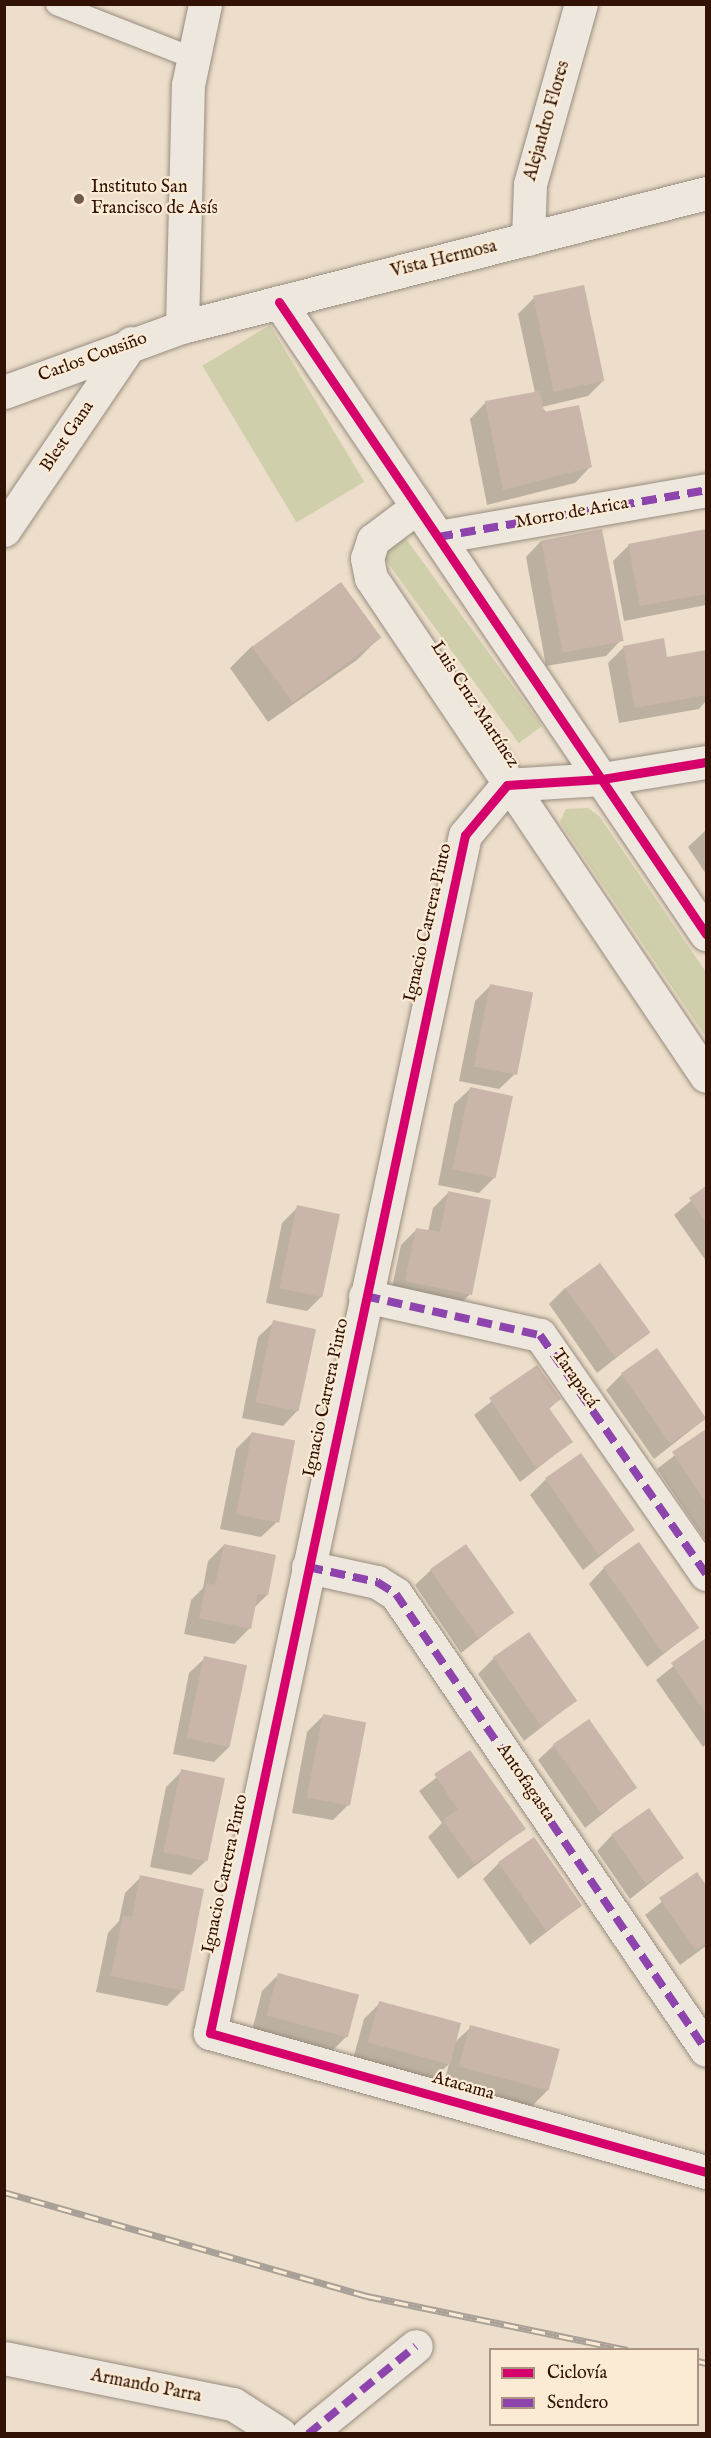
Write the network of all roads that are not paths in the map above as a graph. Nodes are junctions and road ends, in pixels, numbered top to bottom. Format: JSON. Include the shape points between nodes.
{"nodes":[{"id":1,"x":56,"y":4,"type":"edge"},
{"id":2,"x":205,"y":4,"type":"edge"},
{"id":3,"x":581,"y":4,"type":"edge"},
{"id":4,"x":191,"y":57,"type":"junction"},
{"id":5,"x":700,"y":191,"type":"edge"},
{"id":6,"x":528,"y":239,"type":"junction"},
{"id":7,"x":279,"y":302,"type":"junction"},
{"id":8,"x":182,"y":327,"type":"junction"},
{"id":9,"x":130,"y":343,"type":"junction"},
{"id":10,"x":4,"y":392,"type":"edge"},
{"id":11,"x":706,"y":490,"type":"edge"},
{"id":12,"x":417,"y":507,"type":"junction"},
{"id":13,"x":4,"y":530,"type":"edge"},
{"id":14,"x":438,"y":537,"type":"junction"},
{"id":15,"x":706,"y":762,"type":"edge"},
{"id":16,"x":602,"y":779,"type":"junction"},
{"id":17,"x":507,"y":785,"type":"junction"},
{"id":18,"x":706,"y":934,"type":"edge"},
{"id":19,"x":706,"y":1076,"type":"edge"},
{"id":20,"x":365,"y":1296,"type":"junction"},
{"id":21,"x":308,"y":1567,"type":"junction"},
{"id":22,"x":706,"y":1574,"type":"edge"},
{"id":23,"x":210,"y":2033,"type":"joint"},
{"id":24,"x":706,"y":2050,"type":"edge"},
{"id":25,"x":706,"y":2172,"type":"edge"},
{"id":26,"x":416,"y":2346,"type":"dead end"},
{"id":27,"x":4,"y":2358,"type":"edge"},
{"id":28,"x":280,"y":2433,"type":"edge"},
{"id":29,"x":308,"y":2433,"type":"edge"}],
"edges":[{"from":1,"to":4,"type":"lane"},
{"from":2,"to":4,"type":"street"},
{"from":3,"to":6,"type":"street","name":"Alejandro Flores","via":[[530,184]]},
{"from":4,"to":8,"type":"street"},
{"from":5,"to":6,"type":"street","name":"Vista Hermosa"},
{"from":6,"to":7,"type":"street","name":"Vista Hermosa"},
{"from":7,"to":8,"type":"street","name":"Vista Hermosa"},
{"from":7,"to":12,"type":"street"},
{"from":8,"to":9,"type":"street","name":"Carlos Cousiño"},
{"from":9,"to":10,"type":"street","name":"Carlos Cousiño"},
{"from":9,"to":13,"type":"street","name":"Blest Gana"},
{"from":11,"to":14,"type":"street","name":"Morro de Arica"},
{"from":12,"to":14,"type":"street"},
{"from":12,"to":17,"type":"street","name":"Luis Cruz Martínez","via":[[373,540],[368,568]]},
{"from":14,"to":16,"type":"street"},
{"from":15,"to":16,"type":"street"},
{"from":16,"to":17,"type":"street"},
{"from":16,"to":18,"type":"street"},
{"from":17,"to":19,"type":"street","name":"Luis Cruz Martínez"},
{"from":17,"to":20,"type":"street","name":"Ignacio Carrera Pinto","via":[[473,821],[459,855]]},
{"from":20,"to":21,"type":"street","name":"Ignacio Carrera Pinto"},
{"from":20,"to":22,"type":"street","name":"Tarapacá","via":[[540,1335]]},
{"from":21,"to":23,"type":"street","name":"Ignacio Carrera Pinto"},
{"from":21,"to":24,"type":"street","name":"Antofagasta","via":[[371,1580],[396,1594]]},
{"from":23,"to":25,"type":"street","name":"Atacama"},
{"from":26,"to":29,"type":"street"},
{"from":27,"to":28,"type":"street","name":"Armando Parra","via":[[233,2404]]}]}
